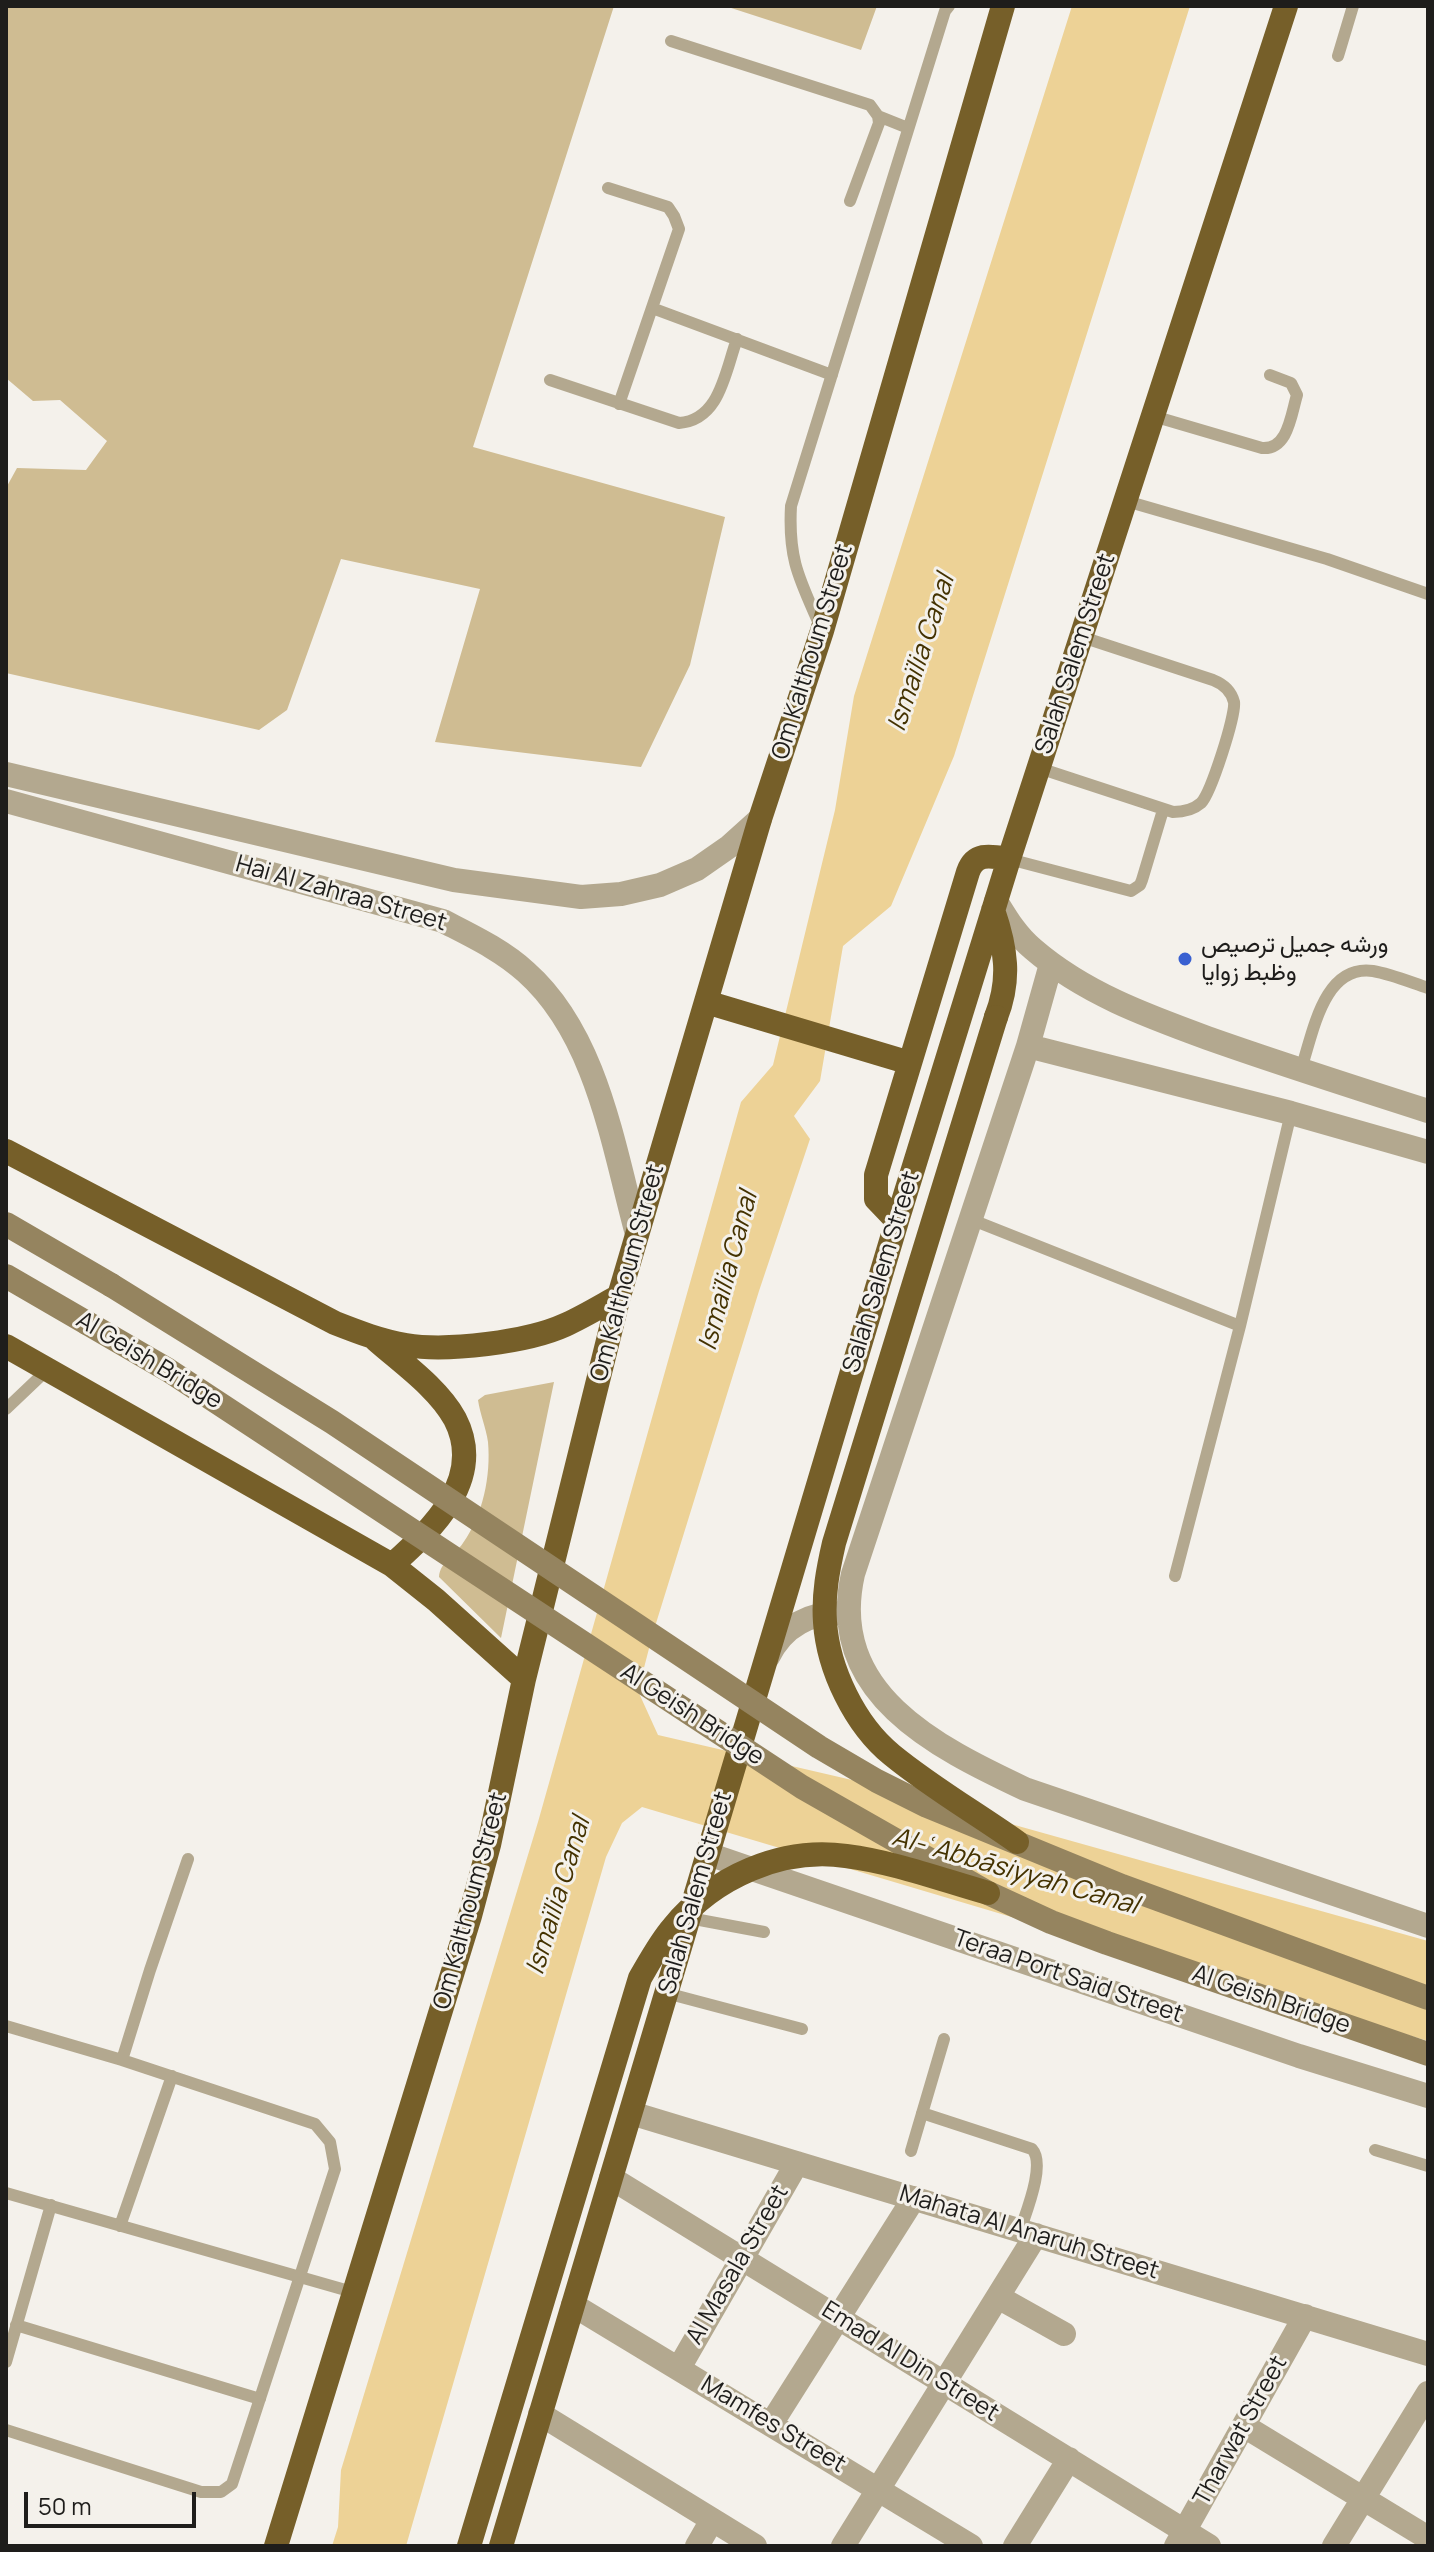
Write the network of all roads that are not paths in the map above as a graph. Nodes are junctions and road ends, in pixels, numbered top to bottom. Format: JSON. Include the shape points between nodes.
{"nodes":[{"id":1,"x":949,"y":6,"type":"edge"},
{"id":2,"x":1003,"y":6,"type":"edge"},
{"id":3,"x":1286,"y":6,"type":"edge"},
{"id":4,"x":1353,"y":6,"type":"edge"},
{"id":5,"x":671,"y":41,"type":"dead end"},
{"id":6,"x":1338,"y":56,"type":"dead end"},
{"id":7,"x":878,"y":116,"type":"junction"},
{"id":8,"x":908,"y":128,"type":"junction"},
{"id":9,"x":608,"y":188,"type":"dead end"},
{"id":10,"x":850,"y":201,"type":"dead end"},
{"id":11,"x":652,"y":308,"type":"junction"},
{"id":12,"x":737,"y":339,"type":"junction"},
{"id":13,"x":832,"y":375,"type":"junction"},
{"id":14,"x":1270,"y":375,"type":"dead end"},
{"id":15,"x":550,"y":380,"type":"dead end"},
{"id":16,"x":619,"y":404,"type":"junction"},
{"id":17,"x":1153,"y":416,"type":"junction"},
{"id":18,"x":1126,"y":501,"type":"junction"},
{"id":19,"x":1428,"y":594,"type":"edge"},
{"id":20,"x":822,"y":631,"type":"junction"},
{"id":21,"x":1082,"y":637,"type":"junction"},
{"id":22,"x":1039,"y":768,"type":"junction"},
{"id":23,"x":6,"y":774,"type":"edge"},
{"id":24,"x":6,"y":801,"type":"edge"},
{"id":25,"x":1163,"y":810,"type":"junction"},
{"id":26,"x":760,"y":819,"type":"junction"},
{"id":27,"x":1009,"y":859,"type":"junction"},
{"id":28,"x":454,"y":880,"type":"junction"},
{"id":29,"x":995,"y":906,"type":"junction"},
{"id":30,"x":443,"y":921,"type":"junction"},
{"id":31,"x":1051,"y":964,"type":"junction"},
{"id":32,"x":1428,"y":988,"type":"edge"},
{"id":33,"x":706,"y":1002,"type":"junction"},
{"id":34,"x":1028,"y":1046,"type":"junction"},
{"id":35,"x":910,"y":1063,"type":"junction"},
{"id":36,"x":1301,"y":1069,"type":"junction"},
{"id":37,"x":1428,"y":1111,"type":"edge"},
{"id":38,"x":1291,"y":1113,"type":"junction"},
{"id":39,"x":6,"y":1151,"type":"edge"},
{"id":40,"x":1428,"y":1152,"type":"edge"},
{"id":41,"x":970,"y":1219,"type":"junction"},
{"id":42,"x":897,"y":1221,"type":"junction"},
{"id":43,"x":6,"y":1224,"type":"edge"},
{"id":44,"x":637,"y":1234,"type":"junction"},
{"id":45,"x":6,"y":1276,"type":"edge"},
{"id":46,"x":619,"y":1296,"type":"junction"},
{"id":47,"x":1240,"y":1326,"type":"junction"},
{"id":48,"x":372,"y":1337,"type":"junction"},
{"id":49,"x":6,"y":1346,"type":"edge"},
{"id":50,"x":46,"y":1371,"type":"junction"},
{"id":51,"x":6,"y":1409,"type":"edge"},
{"id":52,"x":392,"y":1565,"type":"junction"},
{"id":53,"x":1175,"y":1576,"type":"dead end"},
{"id":54,"x":848,"y":1614,"type":"junction"},
{"id":55,"x":767,"y":1659,"type":"junction"},
{"id":56,"x":524,"y":1679,"type":"junction"},
{"id":57,"x":1017,"y":1842,"type":"junction"},
{"id":58,"x":708,"y":1854,"type":"junction"},
{"id":59,"x":188,"y":1859,"type":"dead end"},
{"id":60,"x":988,"y":1893,"type":"junction"},
{"id":61,"x":689,"y":1918,"type":"junction"},
{"id":62,"x":1428,"y":1926,"type":"edge"},
{"id":63,"x":764,"y":1932,"type":"dead end"},
{"id":64,"x":666,"y":1993,"type":"junction"},
{"id":65,"x":1428,"y":1998,"type":"edge"},
{"id":66,"x":6,"y":2026,"type":"edge"},
{"id":67,"x":802,"y":2029,"type":"dead end"},
{"id":68,"x":944,"y":2039,"type":"dead end"},
{"id":69,"x":1428,"y":2054,"type":"edge"},
{"id":70,"x":122,"y":2060,"type":"junction"},
{"id":71,"x":172,"y":2076,"type":"junction"},
{"id":72,"x":1428,"y":2096,"type":"edge"},
{"id":73,"x":631,"y":2113,"type":"junction"},
{"id":74,"x":922,"y":2113,"type":"junction"},
{"id":75,"x":1375,"y":2150,"type":"dead end"},
{"id":76,"x":911,"y":2151,"type":"dead end"},
{"id":77,"x":797,"y":2163,"type":"junction"},
{"id":78,"x":1428,"y":2166,"type":"edge"},
{"id":79,"x":611,"y":2178,"type":"junction"},
{"id":80,"x":6,"y":2193,"type":"edge"},
{"id":81,"x":914,"y":2198,"type":"junction"},
{"id":82,"x":51,"y":2205,"type":"junction"},
{"id":83,"x":120,"y":2226,"type":"junction"},
{"id":84,"x":1028,"y":2233,"type":"junction"},
{"id":85,"x":742,"y":2258,"type":"junction"},
{"id":86,"x":301,"y":2278,"type":"junction"},
{"id":87,"x":356,"y":2293,"type":"junction"},
{"id":88,"x":998,"y":2297,"type":"junction"},
{"id":89,"x":573,"y":2305,"type":"junction"},
{"id":90,"x":1305,"y":2316,"type":"junction"},
{"id":91,"x":838,"y":2318,"type":"junction"},
{"id":92,"x":16,"y":2325,"type":"junction"},
{"id":93,"x":1064,"y":2334,"type":"dead end"},
{"id":94,"x":1428,"y":2354,"type":"edge"},
{"id":95,"x":6,"y":2362,"type":"edge"},
{"id":96,"x":679,"y":2368,"type":"junction"},
{"id":97,"x":945,"y":2383,"type":"junction"},
{"id":98,"x":260,"y":2399,"type":"junction"},
{"id":99,"x":1426,"y":2399,"type":"edge"},
{"id":100,"x":540,"y":2414,"type":"junction"},
{"id":101,"x":771,"y":2424,"type":"junction"},
{"id":102,"x":1244,"y":2426,"type":"junction"},
{"id":103,"x":6,"y":2430,"type":"edge"},
{"id":104,"x":1069,"y":2459,"type":"junction"},
{"id":105,"x":878,"y":2490,"type":"junction"},
{"id":106,"x":1363,"y":2499,"type":"junction"},
{"id":107,"x":712,"y":2520,"type":"junction"},
{"id":108,"x":1180,"y":2538,"type":"edge"},
{"id":109,"x":1428,"y":2538,"type":"edge"},
{"id":110,"x":508,"y":2543,"type":"edge"},
{"id":111,"x":276,"y":2546,"type":"edge"},
{"id":112,"x":469,"y":2546,"type":"edge"},
{"id":113,"x":697,"y":2546,"type":"edge"},
{"id":114,"x":755,"y":2546,"type":"edge"},
{"id":115,"x":843,"y":2546,"type":"edge"},
{"id":116,"x":971,"y":2546,"type":"edge"},
{"id":117,"x":1015,"y":2546,"type":"edge"},
{"id":118,"x":1209,"y":2546,"type":"edge"},
{"id":119,"x":1334,"y":2546,"type":"edge"}],
"edges":[{"from":1,"to":8,"type":"lane"},
{"from":2,"to":20,"type":"highway","name":"Om Kalthoum Street"},
{"from":3,"to":17,"type":"highway","name":"Salah Salem Street"},
{"from":4,"to":6,"type":"lane"},
{"from":5,"to":7,"type":"lane","via":[[870,105]]},
{"from":7,"to":8,"type":"lane"},
{"from":7,"to":10,"type":"lane"},
{"from":8,"to":13,"type":"lane"},
{"from":9,"to":11,"type":"lane","via":[[668,207],[679,229]]},
{"from":11,"to":12,"type":"lane"},
{"from":11,"to":16,"type":"lane"},
{"from":12,"to":13,"type":"lane"},
{"from":12,"to":16,"type":"lane","via":[[713,406],[699,419],[679,423]]},
{"from":13,"to":20,"type":"lane","via":[[791,506],[789,538],[794,565]]},
{"from":14,"to":17,"type":"lane","via":[[1291,383],[1297,395],[1283,439],[1274,447]]},
{"from":15,"to":16,"type":"lane"},
{"from":17,"to":18,"type":"highway","name":"Salah Salem Street"},
{"from":18,"to":19,"type":"lane"},
{"from":18,"to":21,"type":"highway","name":"Salah Salem Street"},
{"from":20,"to":26,"type":"highway","name":"Om Kalthoum Street"},
{"from":21,"to":22,"type":"highway","name":"Salah Salem Street"},
{"from":21,"to":25,"type":"lane","via":[[1213,680],[1230,692],[1234,712],[1207,796],[1192,809]]},
{"from":22,"to":25,"type":"lane"},
{"from":22,"to":27,"type":"highway","name":"Salah Salem Street"},
{"from":23,"to":28,"type":"street","name":"Hai Al Zahraa Street"},
{"from":24,"to":30,"type":"street","name":"Hai Al Zahraa Street"},
{"from":25,"to":27,"type":"lane","via":[[1142,880],[1131,891]]},
{"from":26,"to":28,"type":"street","name":"Hai Al Zahraa Street","via":[[697,869],[621,894],[581,897]]},
{"from":26,"to":33,"type":"highway","name":"Om Kalthoum Street"},
{"from":27,"to":29,"type":"highway","name":"Salah Salem Street"},
{"from":27,"to":35,"type":"highway","via":[[982,856],[970,865]]},
{"from":28,"to":30,"type":"street"},
{"from":29,"to":31,"type":"street"},
{"from":29,"to":42,"type":"highway","name":"Salah Salem Street"},
{"from":29,"to":57,"type":"highway","bridge":true,"via":[[1007,963],[1003,999],[834,1543],[825,1623],[842,1684],[868,1730],[890,1754]]},
{"from":30,"to":44,"type":"street","name":"Hai Al Zahraa Street","via":[[527,973],[570,1024],[596,1086]]},
{"from":31,"to":34,"type":"street"},
{"from":31,"to":36,"type":"street","via":[[1132,1009]]},
{"from":32,"to":36,"type":"lane","via":[[1374,971],[1342,977],[1331,989]]},
{"from":33,"to":35,"type":"highway"},
{"from":33,"to":44,"type":"highway","name":"Om Kalthoum Street"},
{"from":34,"to":38,"type":"street"},
{"from":34,"to":41,"type":"street"},
{"from":35,"to":42,"type":"highway","via":[[875,1183],[876,1199]]},
{"from":36,"to":37,"type":"street"},
{"from":36,"to":38,"type":"street"},
{"from":38,"to":40,"type":"street"},
{"from":38,"to":47,"type":"lane"},
{"from":39,"to":48,"type":"highway","via":[[335,1323]]},
{"from":41,"to":47,"type":"lane"},
{"from":41,"to":54,"type":"street","via":[[853,1574]]},
{"from":42,"to":55,"type":"highway","name":"Salah Salem Street"},
{"from":43,"to":57,"type":"main road","name":"Al Geish Bridge","bridge":true,"via":[[332,1422],[819,1747],[927,1806]]},
{"from":44,"to":46,"type":"highway","name":"Om Kalthoum Street"},
{"from":45,"to":60,"type":"main road","name":"Al Geish Bridge","bridge":true,"via":[[181,1379],[802,1787]]},
{"from":46,"to":48,"type":"highway","via":[[563,1326],[503,1341],[441,1347]]},
{"from":46,"to":56,"type":"highway","name":"Om Kalthoum Street"},
{"from":47,"to":53,"type":"lane"},
{"from":48,"to":52,"type":"highway","via":[[445,1406],[463,1442],[464,1468],[455,1495],[422,1538]]},
{"from":49,"to":50,"type":"highway"},
{"from":50,"to":51,"type":"lane"},
{"from":50,"to":52,"type":"highway"},
{"from":52,"to":56,"type":"highway"},
{"from":54,"to":55,"type":"street","via":[[800,1621],[780,1637]]},
{"from":54,"to":62,"type":"street","via":[[858,1657],[877,1690],[897,1714],[961,1759],[1025,1789]]},
{"from":55,"to":58,"type":"highway","name":"Salah Salem Street"},
{"from":56,"to":87,"type":"highway","name":"Om Kalthoum Street","via":[[470,1916]]},
{"from":57,"to":65,"type":"main road","name":"Al Geish Bridge","bridge":true},
{"from":58,"to":61,"type":"highway","name":"Salah Salem Street"},
{"from":58,"to":72,"type":"street","name":"Teraa Port Said Street"},
{"from":59,"to":70,"type":"lane"},
{"from":60,"to":69,"type":"main road","name":"Al Geish Bridge","bridge":true,"via":[[1107,1943]]},
{"from":60,"to":112,"type":"highway","bridge":true,"via":[[871,1860],[816,1855],[775,1861],[736,1875],[672,1927],[640,1978]]},
{"from":61,"to":63,"type":"lane"},
{"from":61,"to":64,"type":"highway","name":"Salah Salem Street"},
{"from":64,"to":67,"type":"lane"},
{"from":64,"to":73,"type":"highway","name":"Salah Salem Street"},
{"from":66,"to":70,"type":"lane"},
{"from":68,"to":74,"type":"lane"},
{"from":70,"to":71,"type":"lane"},
{"from":71,"to":83,"type":"lane"},
{"from":71,"to":86,"type":"lane","via":[[315,2124],[330,2142],[335,2169]]},
{"from":73,"to":77,"type":"street","name":"Mahata Al Anaruh Street"},
{"from":73,"to":79,"type":"highway","name":"Salah Salem Street"},
{"from":74,"to":76,"type":"lane"},
{"from":74,"to":84,"type":"lane","via":[[1036,2153],[1039,2165]]},
{"from":75,"to":78,"type":"lane"},
{"from":77,"to":81,"type":"street","name":"Mahata Al Anaruh Street"},
{"from":77,"to":85,"type":"street","name":"Al Masala Street"},
{"from":79,"to":85,"type":"street","name":"Emad Al Din Street"},
{"from":79,"to":89,"type":"highway","name":"Salah Salem Street"},
{"from":80,"to":82,"type":"lane"},
{"from":81,"to":84,"type":"street","name":"Mahata Al Anaruh Street"},
{"from":81,"to":91,"type":"street"},
{"from":82,"to":83,"type":"lane"},
{"from":82,"to":92,"type":"lane"},
{"from":83,"to":86,"type":"lane"},
{"from":84,"to":88,"type":"street"},
{"from":84,"to":90,"type":"street","name":"Mahata Al Anaruh Street"},
{"from":85,"to":91,"type":"street","name":"Emad Al Din Street"},
{"from":85,"to":96,"type":"street","name":"Al Masala Street"},
{"from":86,"to":87,"type":"lane"},
{"from":86,"to":98,"type":"lane"},
{"from":87,"to":111,"type":"highway","name":"Om Kalthoum Street"},
{"from":88,"to":93,"type":"street"},
{"from":88,"to":97,"type":"street"},
{"from":89,"to":96,"type":"street","name":"Mamfes Street"},
{"from":89,"to":100,"type":"highway","name":"Salah Salem Street"},
{"from":90,"to":94,"type":"street","name":"Mahata Al Anaruh Street"},
{"from":90,"to":102,"type":"street","name":"Tharwat Street"},
{"from":91,"to":97,"type":"street","name":"Emad Al Din Street"},
{"from":91,"to":101,"type":"street"},
{"from":92,"to":95,"type":"lane"},
{"from":92,"to":98,"type":"lane"},
{"from":96,"to":101,"type":"street","name":"Mamfes Street"},
{"from":97,"to":104,"type":"street","name":"Emad Al Din Street"},
{"from":97,"to":105,"type":"street"},
{"from":98,"to":103,"type":"lane","via":[[232,2484],[221,2492],[201,2492]]},
{"from":99,"to":106,"type":"street"},
{"from":100,"to":107,"type":"street"},
{"from":100,"to":110,"type":"highway","name":"Salah Salem Street"},
{"from":101,"to":105,"type":"street","name":"Mamfes Street"},
{"from":102,"to":106,"type":"street"},
{"from":102,"to":108,"type":"street","name":"Tharwat Street"},
{"from":104,"to":108,"type":"street","name":"Emad Al Din Street"},
{"from":104,"to":117,"type":"street"},
{"from":105,"to":115,"type":"street"},
{"from":105,"to":116,"type":"street","name":"Mamfes Street"},
{"from":106,"to":109,"type":"street"},
{"from":106,"to":119,"type":"street"},
{"from":107,"to":113,"type":"street"},
{"from":107,"to":114,"type":"street"},
{"from":108,"to":118,"type":"street","name":"Emad Al Din Street"}]}
